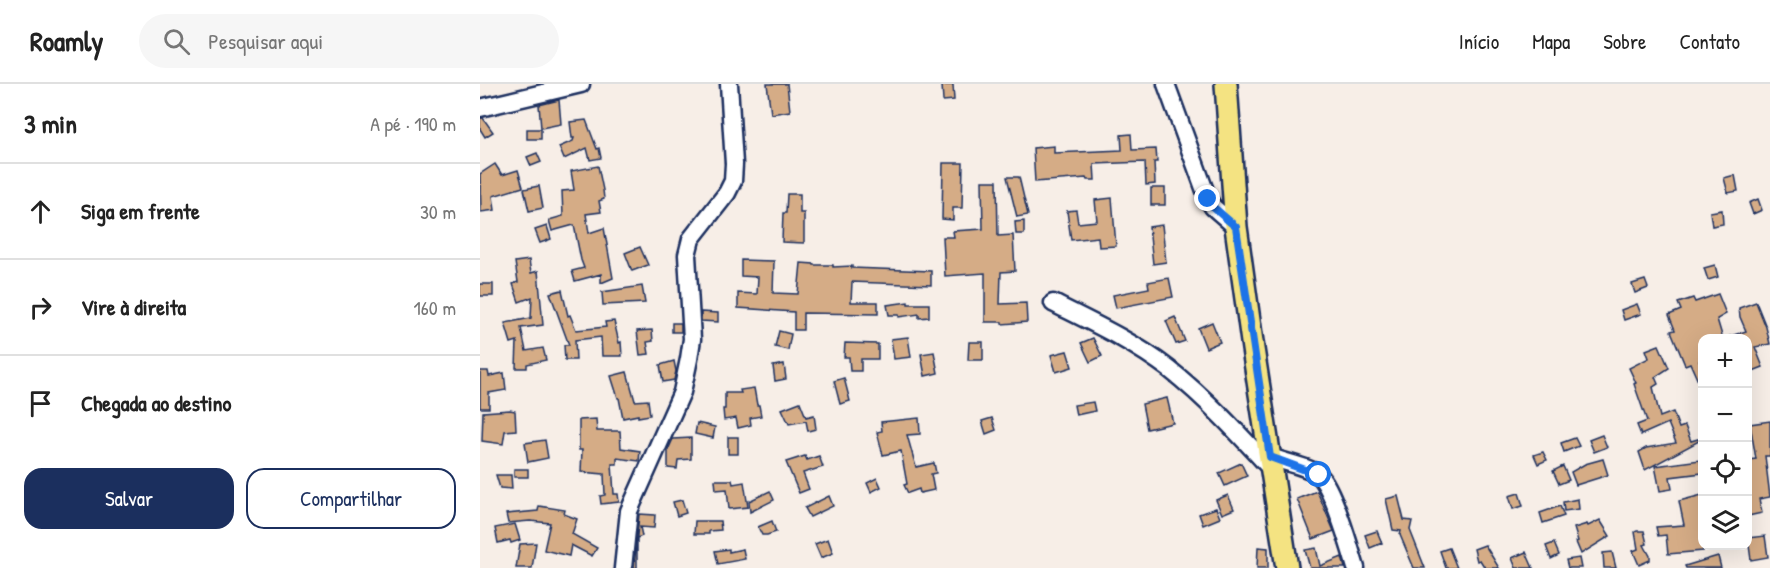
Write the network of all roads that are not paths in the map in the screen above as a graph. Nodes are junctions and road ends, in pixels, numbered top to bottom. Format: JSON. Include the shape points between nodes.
{"nodes":[{"id":1,"x":581,"y":84,"type":"edge"},
{"id":2,"x":729,"y":84,"type":"edge"},
{"id":3,"x":1166,"y":84,"type":"edge"},
{"id":4,"x":1226,"y":84,"type":"edge"},
{"id":5,"x":480,"y":111,"type":"edge"},
{"id":6,"x":1236,"y":227,"type":"junction"},
{"id":7,"x":1053,"y":303,"type":"dead end"},
{"id":8,"x":1271,"y":463,"type":"junction"},
{"id":9,"x":623,"y":568,"type":"edge"},
{"id":10,"x":1287,"y":568,"type":"edge"},
{"id":11,"x":1356,"y":568,"type":"edge"}],
"edges":[{"from":1,"to":5,"type":"street"},
{"from":2,"to":9,"type":"street","via":[[733,181],[691,239],[687,255],[692,339],[689,359],[682,392],[629,512]]},
{"from":3,"to":6,"type":"street","via":[[1208,199]]},
{"from":4,"to":6,"type":"main road"},
{"from":6,"to":8,"type":"main road"},
{"from":7,"to":8,"type":"street","via":[[1122,338],[1169,369]]},
{"from":8,"to":10,"type":"main road"},
{"from":8,"to":11,"type":"street","via":[[1319,475],[1328,489]]}]}
